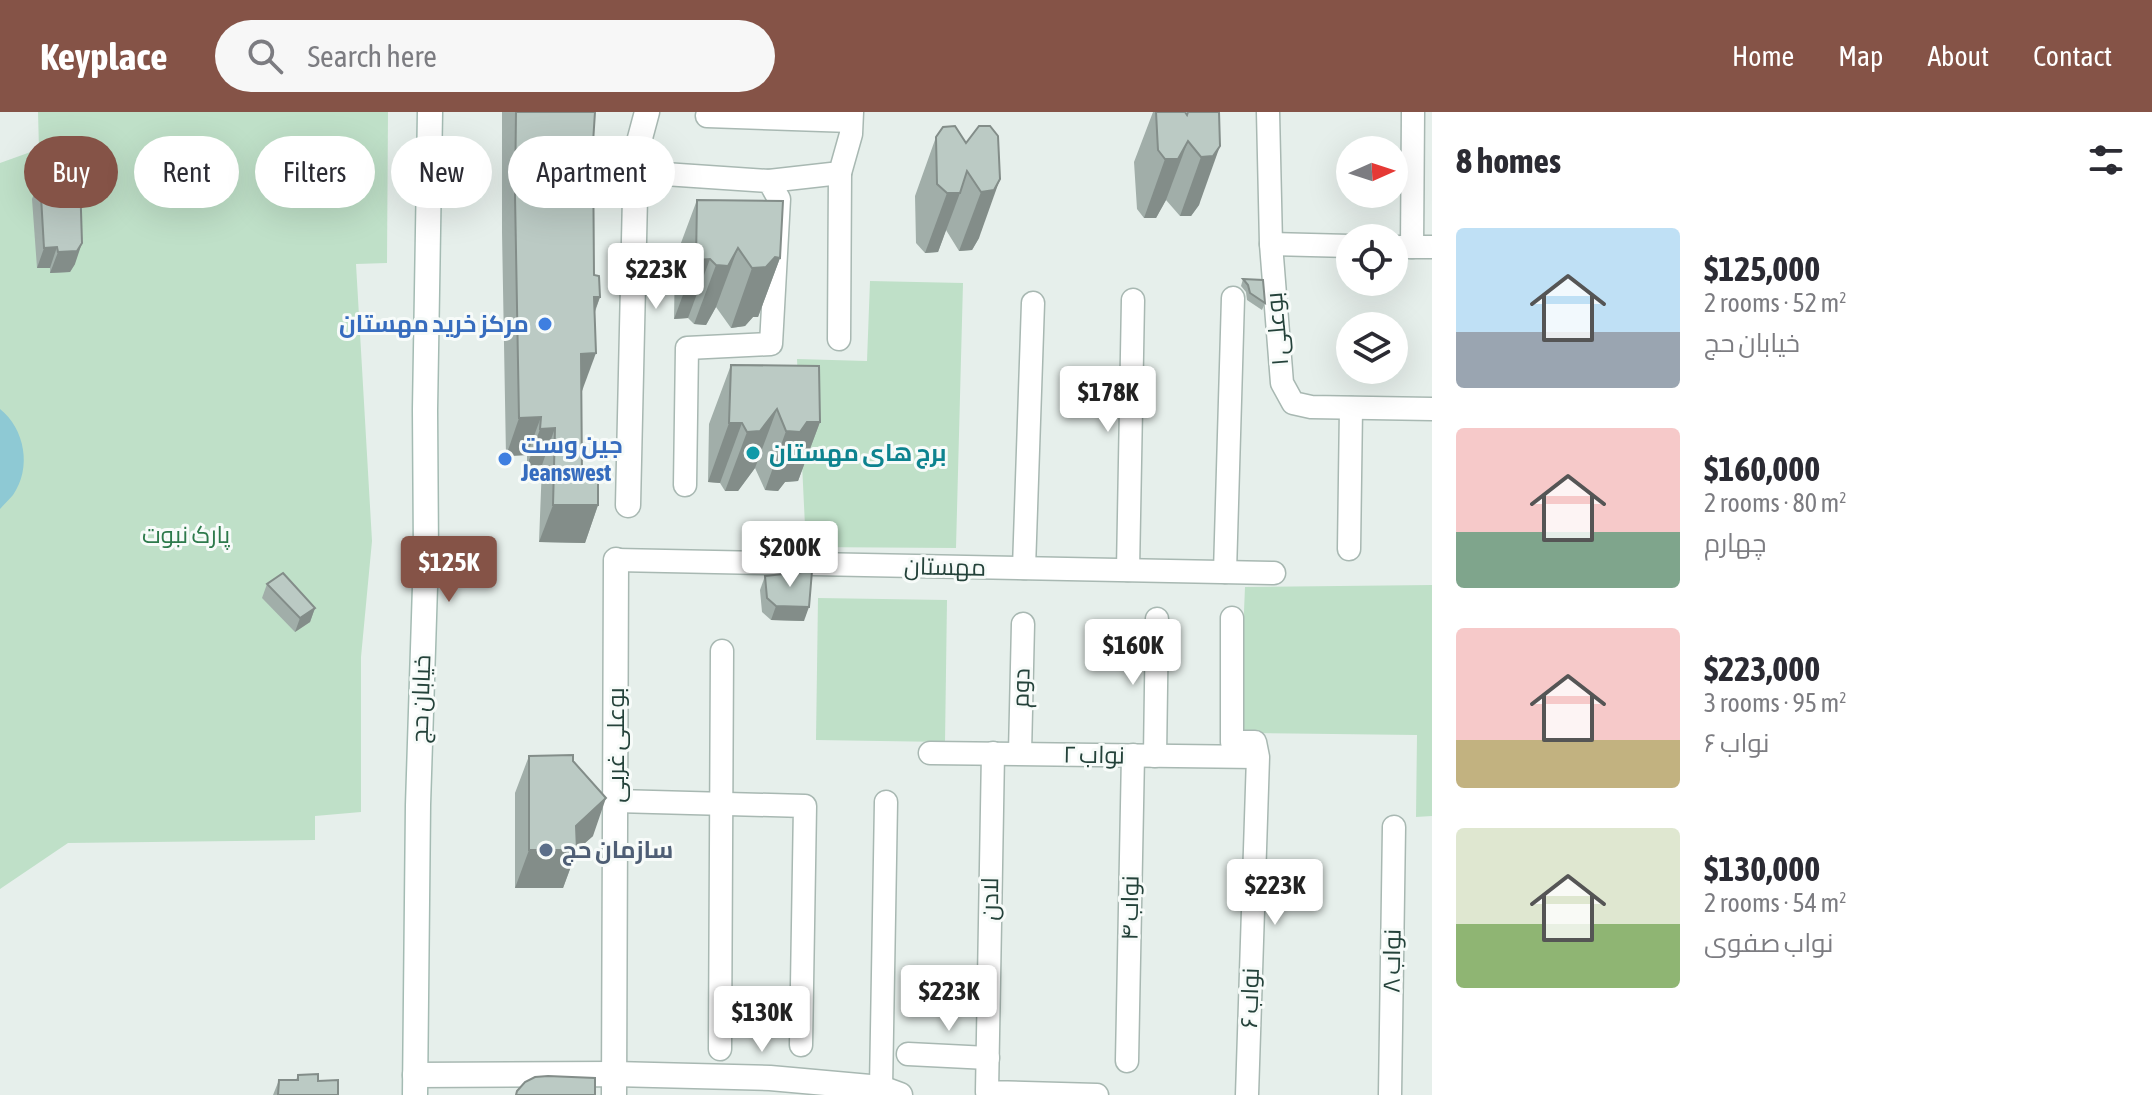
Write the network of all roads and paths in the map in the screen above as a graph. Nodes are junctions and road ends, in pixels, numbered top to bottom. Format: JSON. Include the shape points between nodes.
{"nodes":[{"id":1,"x":430,"y":112,"type":"edge"},
{"id":2,"x":647,"y":112,"type":"edge"},
{"id":3,"x":1268,"y":112,"type":"edge"},
{"id":4,"x":1413,"y":112,"type":"edge"},
{"id":5,"x":707,"y":116,"type":"dead end"},
{"id":6,"x":851,"y":117,"type":"edge"},
{"id":7,"x":641,"y":136,"type":"edge"},
{"id":8,"x":840,"y":173,"type":"junction"},
{"id":9,"x":675,"y":175,"type":"edge"},
{"id":10,"x":769,"y":181,"type":"junction"},
{"id":11,"x":634,"y":208,"type":"edge"},
{"id":12,"x":1271,"y":244,"type":"junction"},
{"id":13,"x":1336,"y":246,"type":"edge"},
{"id":14,"x":1413,"y":247,"type":"edge"},
{"id":15,"x":1233,"y":298,"type":"dead end"},
{"id":16,"x":1133,"y":300,"type":"dead end"},
{"id":17,"x":1033,"y":303,"type":"dead end"},
{"id":18,"x":839,"y":339,"type":"dead end"},
{"id":19,"x":1351,"y":408,"type":"junction"},
{"id":20,"x":1432,"y":409,"type":"edge"},
{"id":21,"x":685,"y":485,"type":"dead end"},
{"id":22,"x":628,"y":505,"type":"dead end"},
{"id":23,"x":1349,"y":549,"type":"dead end"},
{"id":24,"x":616,"y":560,"type":"joint"},
{"id":25,"x":1024,"y":568,"type":"junction"},
{"id":26,"x":1128,"y":570,"type":"junction"},
{"id":27,"x":1225,"y":572,"type":"junction"},
{"id":28,"x":1274,"y":573,"type":"dead end"},
{"id":29,"x":1232,"y":618,"type":"dead end"},
{"id":30,"x":1157,"y":619,"type":"dead end"},
{"id":31,"x":1023,"y":624,"type":"dead end"},
{"id":32,"x":722,"y":651,"type":"dead end"},
{"id":33,"x":930,"y":753,"type":"dead end"},
{"id":34,"x":993,"y":753,"type":"junction"},
{"id":35,"x":1020,"y":753,"type":"junction"},
{"id":36,"x":1144,"y":756,"type":"junction"},
{"id":37,"x":1258,"y":757,"type":"junction"},
{"id":38,"x":616,"y":801,"type":"junction"},
{"id":39,"x":886,"y":802,"type":"dead end"},
{"id":40,"x":721,"y":804,"type":"junction"},
{"id":41,"x":1394,"y":827,"type":"dead end"},
{"id":42,"x":801,"y":1045,"type":"dead end"},
{"id":43,"x":720,"y":1049,"type":"dead end"},
{"id":44,"x":908,"y":1054,"type":"dead end"},
{"id":45,"x":988,"y":1058,"type":"junction"},
{"id":46,"x":1127,"y":1061,"type":"dead end"},
{"id":47,"x":614,"y":1084,"type":"edge"},
{"id":48,"x":415,"y":1085,"type":"edge"},
{"id":49,"x":890,"y":1092,"type":"edge"},
{"id":50,"x":1097,"y":1095,"type":"edge"},
{"id":51,"x":1247,"y":1095,"type":"edge"},
{"id":52,"x":1390,"y":1095,"type":"edge"}],
"edges":[{"from":1,"to":48,"type":"street","name":"خیابان حج"},
{"from":2,"to":7,"type":"street"},
{"from":3,"to":12,"type":"street","name":"بوعلی ۱"},
{"from":4,"to":14,"type":"street"},
{"from":5,"to":6,"type":"street"},
{"from":6,"to":8,"type":"street"},
{"from":8,"to":10,"type":"street"},
{"from":8,"to":18,"type":"street"},
{"from":9,"to":10,"type":"street"},
{"from":10,"to":21,"type":"street","via":[[779,199],[771,344],[687,348]]},
{"from":11,"to":22,"type":"street"},
{"from":12,"to":13,"type":"street"},
{"from":12,"to":19,"type":"street","name":"بوعلی ۱","via":[[1282,383],[1293,403]]},
{"from":15,"to":27,"type":"street"},
{"from":16,"to":26,"type":"street"},
{"from":17,"to":25,"type":"street"},
{"from":19,"to":20,"type":"street","name":"بوعلی ۱"},
{"from":19,"to":23,"type":"street"},
{"from":24,"to":25,"type":"street","name":"مهستان"},
{"from":24,"to":38,"type":"street","name":"بوعلی غربی"},
{"from":25,"to":26,"type":"street","name":"مهستان"},
{"from":26,"to":27,"type":"street","name":"مهستان"},
{"from":27,"to":28,"type":"street","name":"مهستان"},
{"from":29,"to":37,"type":"street","via":[[1232,742],[1255,742]]},
{"from":30,"to":36,"type":"street","name":"نواب ۴"},
{"from":31,"to":35,"type":"street","name":"دوم"},
{"from":32,"to":40,"type":"street"},
{"from":33,"to":34,"type":"street","name":"نواب ۲"},
{"from":34,"to":35,"type":"street","name":"نواب ۲"},
{"from":34,"to":45,"type":"street","name":"لادن"},
{"from":35,"to":36,"type":"street","name":"نواب ۲"},
{"from":36,"to":37,"type":"street","name":"نواب ۲"},
{"from":36,"to":46,"type":"street","name":"نواب ۴"},
{"from":37,"to":51,"type":"street","name":"نواب ۶"},
{"from":38,"to":40,"type":"street"},
{"from":38,"to":47,"type":"street","name":"بوعلی غربی"},
{"from":39,"to":49,"type":"street"},
{"from":40,"to":42,"type":"street","via":[[805,806]]},
{"from":40,"to":43,"type":"street"},
{"from":41,"to":52,"type":"street","name":"نواب ۸"},
{"from":44,"to":45,"type":"street"},
{"from":45,"to":50,"type":"street","name":"لادن","via":[[987,1092]]},
{"from":47,"to":48,"type":"street"},
{"from":47,"to":49,"type":"street","via":[[770,1078]]}]}
